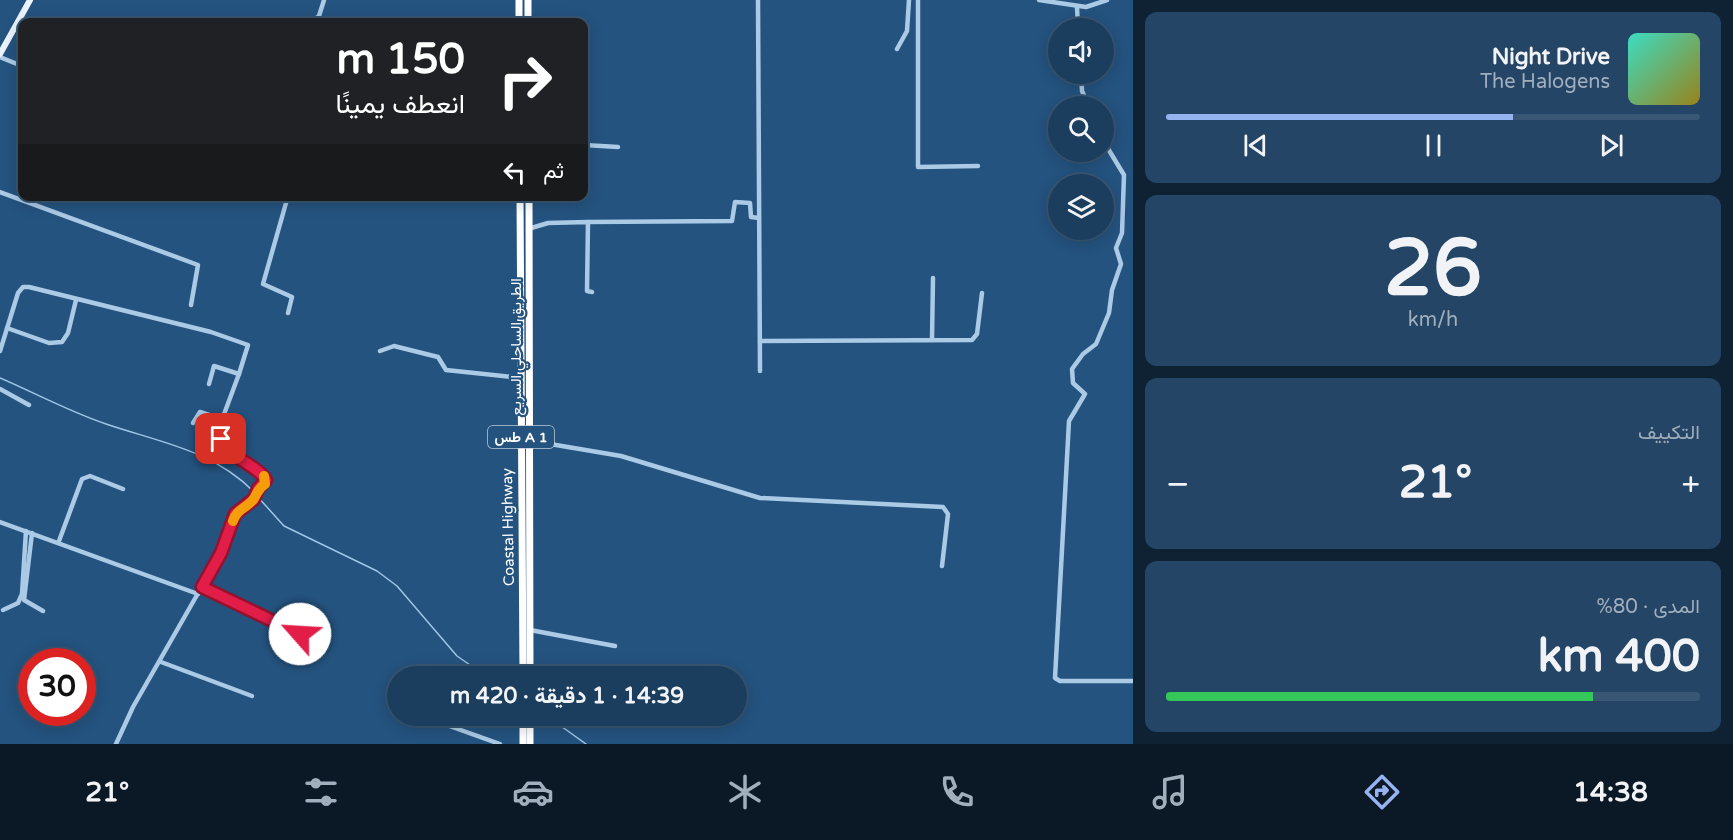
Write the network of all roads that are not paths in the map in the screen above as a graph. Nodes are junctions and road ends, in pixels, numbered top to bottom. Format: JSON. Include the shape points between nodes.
{"nodes":[{"id":1,"x":30,"y":0,"type":"edge"},
{"id":2,"x":324,"y":0,"type":"edge"},
{"id":3,"x":519,"y":0,"type":"edge"},
{"id":4,"x":533,"y":0,"type":"edge"},
{"id":5,"x":758,"y":0,"type":"edge"},
{"id":6,"x":909,"y":0,"type":"edge"},
{"id":7,"x":918,"y":0,"type":"edge"},
{"id":8,"x":1039,"y":0,"type":"edge"},
{"id":9,"x":1107,"y":0,"type":"edge"},
{"id":10,"x":528,"y":4,"type":"edge"},
{"id":11,"x":1077,"y":7,"type":"junction"},
{"id":12,"x":20,"y":18,"type":"edge"},
{"id":13,"x":317,"y":18,"type":"edge"},
{"id":14,"x":519,"y":18,"type":"edge"},
{"id":15,"x":1078,"y":18,"type":"edge"},
{"id":16,"x":18,"y":22,"type":"edge"},
{"id":17,"x":897,"y":49,"type":"dead end"},
{"id":18,"x":0,"y":56,"type":"edge"},
{"id":19,"x":18,"y":64,"type":"edge"},
{"id":20,"x":588,"y":145,"type":"edge"},
{"id":21,"x":618,"y":147,"type":"dead end"},
{"id":22,"x":1114,"y":158,"type":"edge"},
{"id":23,"x":978,"y":166,"type":"dead end"},
{"id":24,"x":0,"y":192,"type":"edge"},
{"id":25,"x":18,"y":199,"type":"edge"},
{"id":26,"x":24,"y":201,"type":"edge"},
{"id":27,"x":287,"y":201,"type":"edge"},
{"id":28,"x":520,"y":201,"type":"edge"},
{"id":29,"x":529,"y":201,"type":"edge"},
{"id":30,"x":759,"y":218,"type":"junction"},
{"id":31,"x":588,"y":222,"type":"junction"},
{"id":32,"x":528,"y":229,"type":"junction"},
{"id":33,"x":933,"y":278,"type":"dead end"},
{"id":34,"x":592,"y":292,"type":"dead end"},
{"id":35,"x":982,"y":293,"type":"dead end"},
{"id":36,"x":76,"y":300,"type":"junction"},
{"id":37,"x":191,"y":305,"type":"dead end"},
{"id":38,"x":288,"y":313,"type":"dead end"},
{"id":39,"x":8,"y":328,"type":"junction"},
{"id":40,"x":932,"y":340,"type":"junction"},
{"id":41,"x":760,"y":341,"type":"junction"},
{"id":42,"x":0,"y":351,"type":"edge"},
{"id":43,"x":380,"y":351,"type":"dead end"},
{"id":44,"x":759,"y":370,"type":"dead end"},
{"id":45,"x":239,"y":374,"type":"junction"},
{"id":46,"x":521,"y":378,"type":"junction"},
{"id":47,"x":209,"y":384,"type":"dead end"},
{"id":48,"x":0,"y":389,"type":"edge"},
{"id":49,"x":29,"y":405,"type":"dead end"},
{"id":50,"x":228,"y":419,"type":"dead end"},
{"id":51,"x":193,"y":423,"type":"dead end"},
{"id":52,"x":530,"y":438,"type":"junction"},
{"id":53,"x":123,"y":489,"type":"dead end"},
{"id":54,"x":0,"y":522,"type":"edge"},
{"id":55,"x":26,"y":531,"type":"junction"},
{"id":56,"x":32,"y":533,"type":"junction"},
{"id":57,"x":59,"y":542,"type":"junction"},
{"id":58,"x":942,"y":566,"type":"dead end"},
{"id":59,"x":202,"y":587,"type":"junction"},
{"id":60,"x":198,"y":594,"type":"junction"},
{"id":61,"x":3,"y":610,"type":"dead end"},
{"id":62,"x":43,"y":611,"type":"dead end"},
{"id":63,"x":530,"y":630,"type":"junction"},
{"id":64,"x":300,"y":634,"type":"dead end"},
{"id":65,"x":615,"y":646,"type":"dead end"},
{"id":66,"x":161,"y":662,"type":"junction"},
{"id":67,"x":523,"y":666,"type":"edge"},
{"id":68,"x":530,"y":666,"type":"edge"},
{"id":69,"x":1133,"y":681,"type":"edge"},
{"id":70,"x":252,"y":696,"type":"dead end"},
{"id":71,"x":450,"y":726,"type":"edge"},
{"id":72,"x":523,"y":726,"type":"edge"},
{"id":73,"x":530,"y":726,"type":"edge"},
{"id":74,"x":116,"y":744,"type":"edge"},
{"id":75,"x":500,"y":744,"type":"edge"},
{"id":76,"x":523,"y":744,"type":"edge"},
{"id":77,"x":530,"y":744,"type":"edge"}],
"edges":[{"from":1,"to":12,"type":"main road"},
{"from":2,"to":13,"type":"street"},
{"from":3,"to":14,"type":"highway"},
{"from":4,"to":10,"type":"highway"},
{"from":5,"to":30,"type":"street"},
{"from":6,"to":17,"type":"street","via":[[908,31]]},
{"from":7,"to":23,"type":"street","via":[[918,167]]},
{"from":8,"to":11,"type":"street"},
{"from":9,"to":11,"type":"street"},
{"from":11,"to":15,"type":"street"},
{"from":16,"to":18,"type":"main road"},
{"from":18,"to":19,"type":"street"},
{"from":20,"to":21,"type":"street"},
{"from":22,"to":69,"type":"street","via":[[1124,175],[1122,233],[1116,248],[1121,264],[1109,313],[1096,344],[1072,369],[1073,383],[1085,394],[1069,421],[1055,678]]},
{"from":24,"to":25,"type":"street"},
{"from":26,"to":37,"type":"street","via":[[198,265]]},
{"from":27,"to":38,"type":"street","via":[[263,284],[292,297]]},
{"from":28,"to":46,"type":"highway","name":"Coastal Highway","number":"طس A 1"},
{"from":29,"to":32,"type":"highway","name":"الطريق الساحلي السريع","number":"طس A 1"},
{"from":30,"to":31,"type":"street","via":[[751,217],[750,203],[735,202],[732,221]]},
{"from":30,"to":41,"type":"street"},
{"from":31,"to":32,"type":"street","via":[[548,223]]},
{"from":31,"to":34,"type":"street","via":[[587,291]]},
{"from":32,"to":52,"type":"highway","name":"الطريق الساحلي السريع","number":"طس A 1"},
{"from":33,"to":40,"type":"street"},
{"from":35,"to":40,"type":"street","via":[[976,337]]},
{"from":36,"to":39,"type":"street","via":[[23,287]]},
{"from":36,"to":39,"type":"street","via":[[62,342],[49,343]]},
{"from":36,"to":45,"type":"street","via":[[245,342],[248,345]]},
{"from":39,"to":42,"type":"street"},
{"from":40,"to":41,"type":"street"},
{"from":41,"to":44,"type":"street"},
{"from":43,"to":46,"type":"street","via":[[394,346],[438,357],[446,370]]},
{"from":45,"to":47,"type":"street","via":[[214,366]]},
{"from":45,"to":51,"type":"street","via":[[224,417],[200,412]]},
{"from":46,"to":67,"type":"highway","name":"Coastal Highway","number":"طس A 1"},
{"from":48,"to":49,"type":"street"},
{"from":50,"to":59,"type":"street","via":[[221,443],[266,480],[254,499],[235,514],[221,553]]},
{"from":52,"to":58,"type":"street","via":[[632,459],[760,498],[943,507],[948,514]]},
{"from":52,"to":63,"type":"highway","name":"الطريق الساحلي السريع","number":"طس A 1"},
{"from":53,"to":57,"type":"street","via":[[90,476],[82,479]]},
{"from":54,"to":55,"type":"street"},
{"from":55,"to":56,"type":"street"},
{"from":55,"to":61,"type":"street","via":[[22,594],[18,603]]},
{"from":56,"to":57,"type":"street"},
{"from":56,"to":62,"type":"street","via":[[24,600]]},
{"from":57,"to":60,"type":"street"},
{"from":59,"to":60,"type":"street"},
{"from":59,"to":64,"type":"street"},
{"from":60,"to":66,"type":"street"},
{"from":63,"to":65,"type":"street"},
{"from":63,"to":68,"type":"highway","name":"الطريق الساحلي السريع","number":"طس A 1"},
{"from":66,"to":70,"type":"street"},
{"from":66,"to":74,"type":"street"},
{"from":71,"to":75,"type":"street"},
{"from":72,"to":76,"type":"highway"},
{"from":73,"to":77,"type":"highway"}]}
